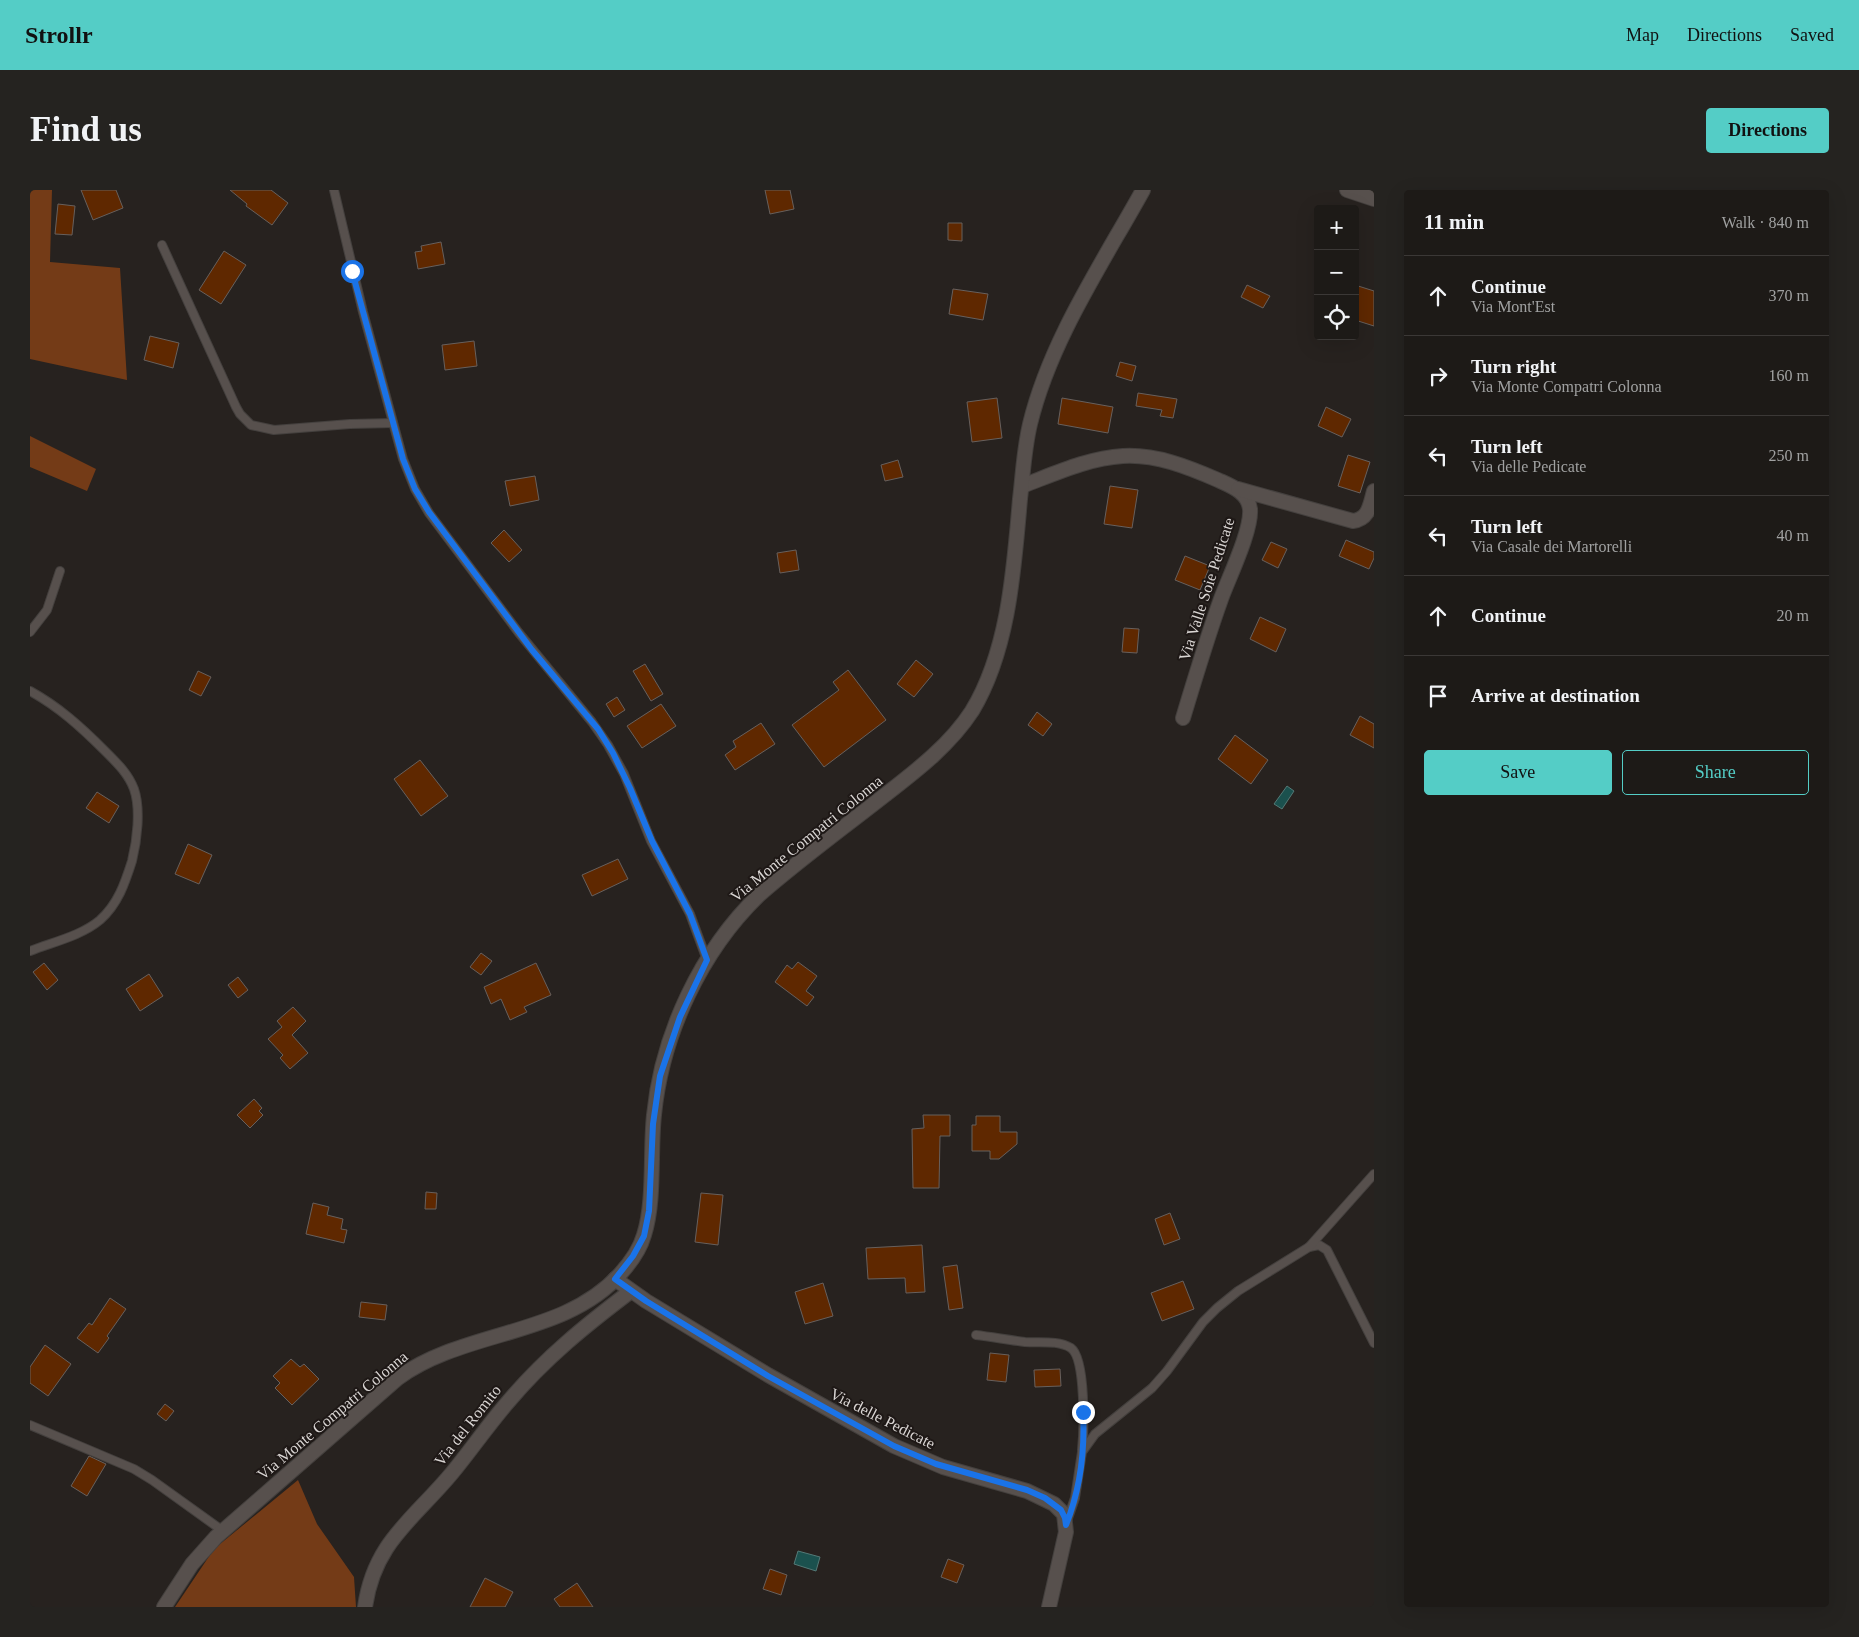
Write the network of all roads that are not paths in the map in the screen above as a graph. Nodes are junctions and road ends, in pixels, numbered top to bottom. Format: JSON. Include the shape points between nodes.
{"nodes":[{"id":1,"x":334,"y":190,"type":"edge"},
{"id":2,"x":1143,"y":190,"type":"edge"},
{"id":3,"x":1347,"y":190,"type":"edge"},
{"id":4,"x":1374,"y":199,"type":"edge"},
{"id":5,"x":162,"y":245,"type":"dead end"},
{"id":6,"x":393,"y":423,"type":"junction"},
{"id":7,"x":1022,"y":486,"type":"junction"},
{"id":8,"x":1238,"y":489,"type":"junction"},
{"id":9,"x":1374,"y":491,"type":"edge"},
{"id":10,"x":60,"y":571,"type":"dead end"},
{"id":11,"x":30,"y":632,"type":"edge"},
{"id":12,"x":30,"y":690,"type":"edge"},
{"id":13,"x":1182,"y":718,"type":"dead end"},
{"id":14,"x":30,"y":951,"type":"edge"},
{"id":15,"x":707,"y":960,"type":"junction"},
{"id":16,"x":1374,"y":1174,"type":"edge"},
{"id":17,"x":1309,"y":1247,"type":"junction"},
{"id":18,"x":615,"y":1279,"type":"junction"},
{"id":19,"x":632,"y":1291,"type":"junction"},
{"id":20,"x":976,"y":1335,"type":"dead end"},
{"id":21,"x":1374,"y":1343,"type":"edge"},
{"id":22,"x":30,"y":1425,"type":"edge"},
{"id":23,"x":1082,"y":1452,"type":"junction"},
{"id":24,"x":1066,"y":1525,"type":"junction"},
{"id":25,"x":223,"y":1531,"type":"junction"},
{"id":26,"x":164,"y":1607,"type":"edge"},
{"id":27,"x":365,"y":1607,"type":"edge"},
{"id":28,"x":1049,"y":1607,"type":"edge"}],
"edges":[{"from":1,"to":6,"type":"lane"},
{"from":2,"to":7,"type":"street","name":"Via Monte Compatri Colonna","via":[[1082,300],[1046,374],[1029,426]]},
{"from":3,"to":4,"type":"street"},
{"from":5,"to":6,"type":"lane","via":[[236,407],[251,425],[280,430]]},
{"from":6,"to":15,"type":"lane","via":[[410,478],[429,512],[532,650],[598,729],[613,753],[652,841],[690,914]]},
{"from":7,"to":8,"type":"street","via":[[1097,460],[1132,456],[1154,458],[1185,467]]},
{"from":7,"to":15,"type":"street","name":"Via Monte Compatri Colonna","via":[[1006,616],[984,687],[972,710],[958,729],[916,770],[759,895],[730,927]]},
{"from":8,"to":9,"type":"street","via":[[1353,521],[1366,514]]},
{"from":8,"to":13,"type":"street","name":"Via Valle Soie Pedicate","via":[[1250,510],[1244,539]]},
{"from":10,"to":11,"type":"lane","via":[[47,610]]},
{"from":12,"to":14,"type":"lane","via":[[78,723],[124,771],[135,792],[137,821],[128,874],[112,907],[90,927]]},
{"from":15,"to":18,"type":"street","name":"Via Monte Compatri Colonna","via":[[680,1017],[660,1076],[644,1236]]},
{"from":16,"to":17,"type":"lane"},
{"from":17,"to":21,"type":"lane","via":[[1319,1246],[1327,1250]]},
{"from":17,"to":23,"type":"lane","via":[[1238,1291],[1217,1308],[1152,1388],[1099,1429]]},
{"from":18,"to":19,"type":"street","name":"Via delle Pedicate"},
{"from":18,"to":25,"type":"street","name":"Via Monte Compatri Colonna","via":[[596,1296],[566,1312],[439,1355],[412,1368]]},
{"from":19,"to":24,"type":"street","name":"Via delle Pedicate","via":[[781,1384],[894,1446],[936,1464],[1045,1498],[1061,1510]]},
{"from":19,"to":27,"type":"street","name":"Via del Romito","via":[[577,1332],[545,1362],[507,1402],[446,1480],[398,1531],[379,1562]]},
{"from":20,"to":23,"type":"lane","via":[[1054,1343],[1074,1351],[1080,1374],[1084,1426]]},
{"from":22,"to":25,"type":"lane","via":[[134,1469]]},
{"from":23,"to":24,"type":"lane","via":[[1075,1498]]},
{"from":24,"to":28,"type":"street"},
{"from":25,"to":26,"type":"street","name":"Via Monte Compatri Colonna","via":[[192,1564]]}]}
